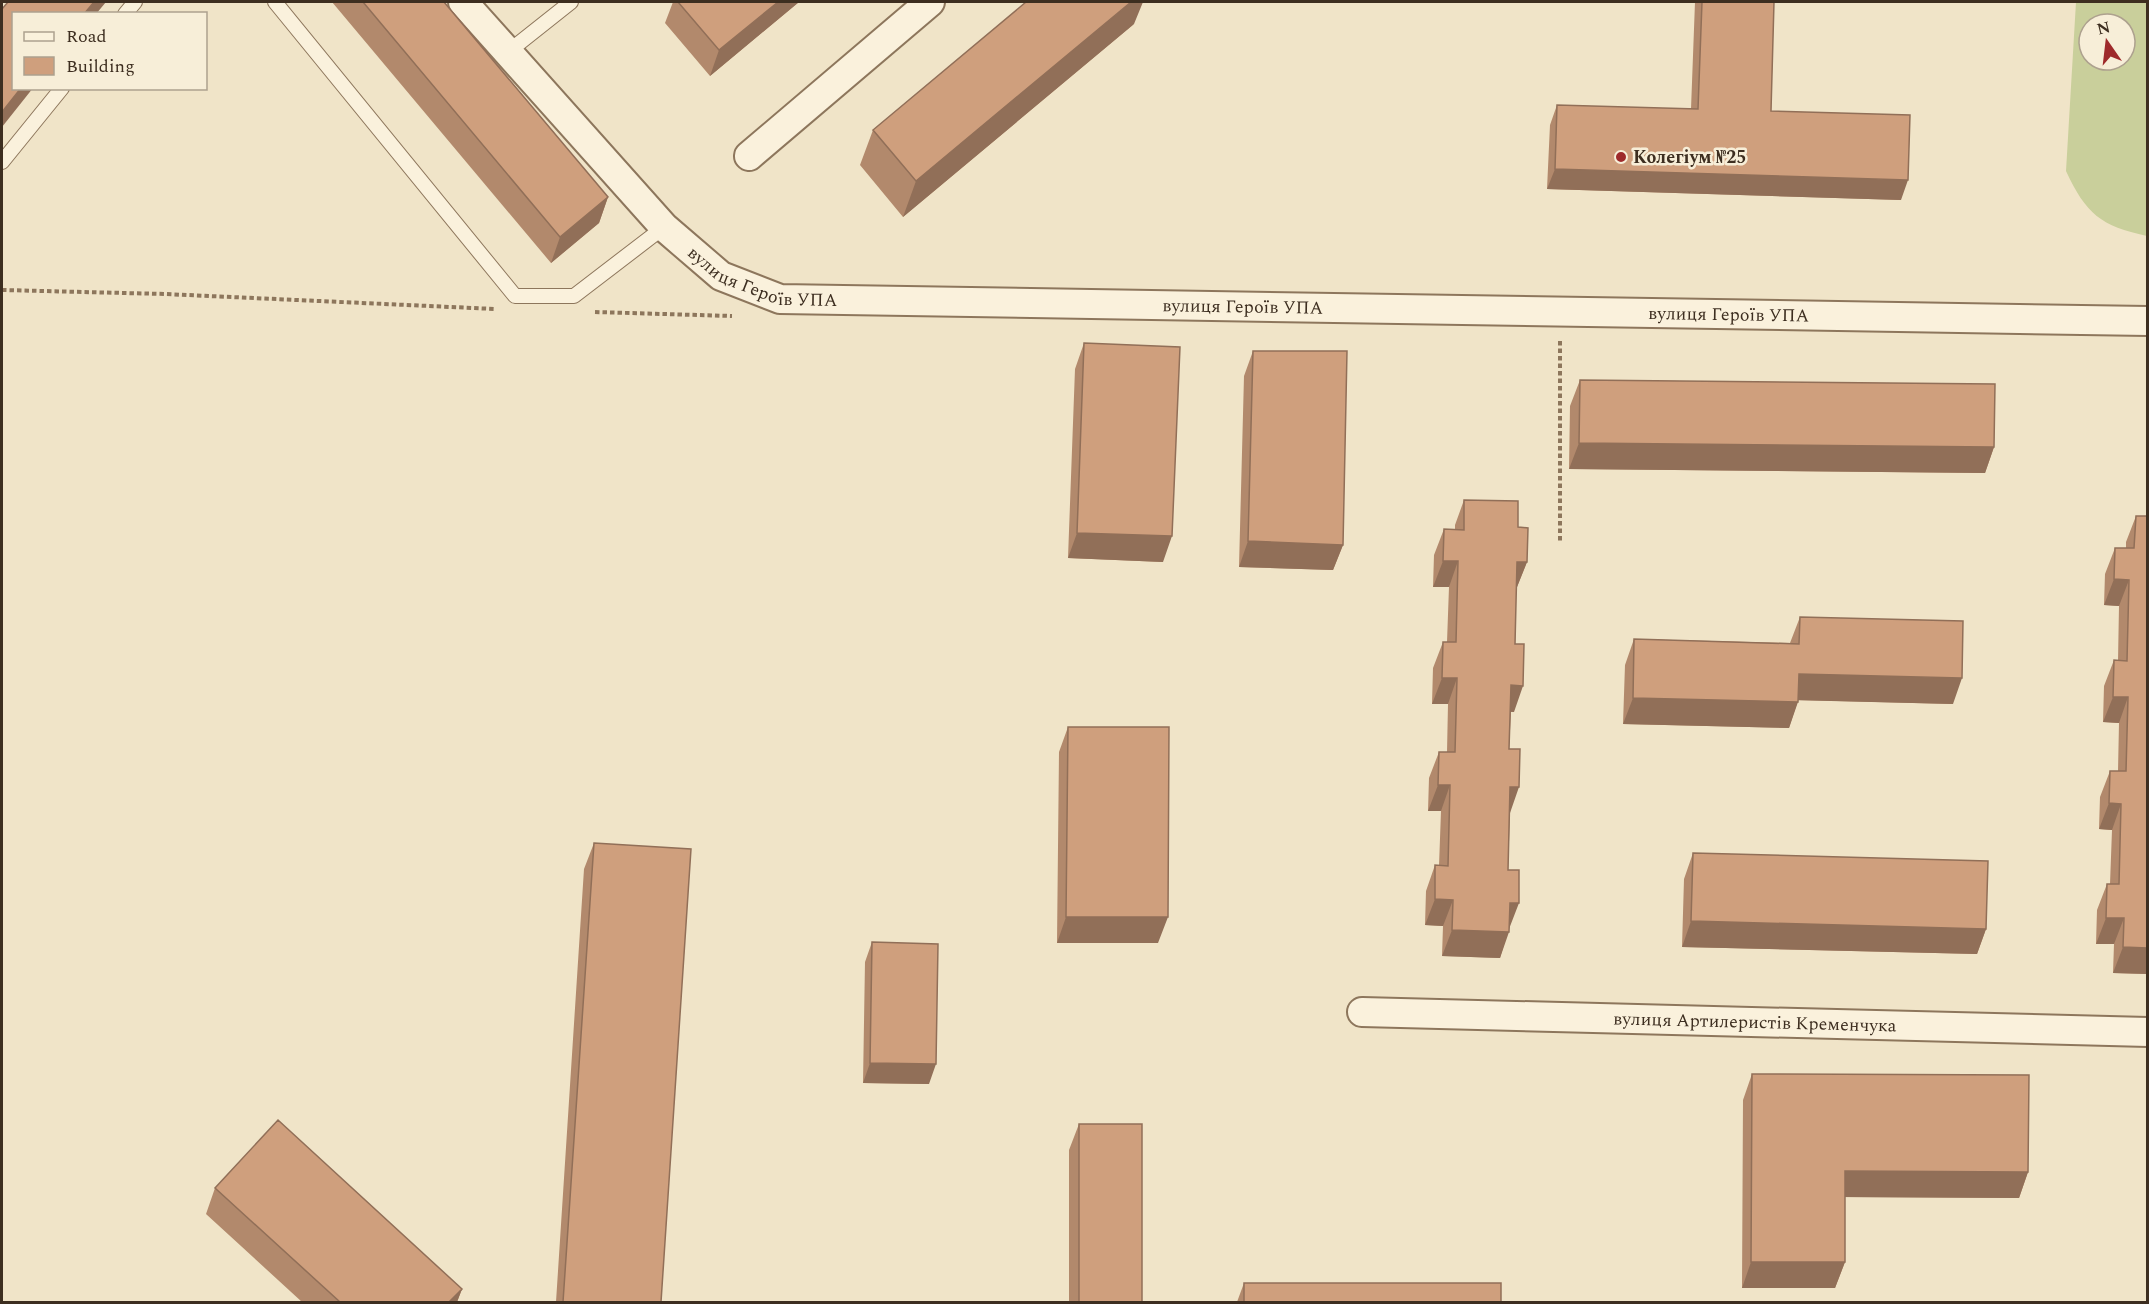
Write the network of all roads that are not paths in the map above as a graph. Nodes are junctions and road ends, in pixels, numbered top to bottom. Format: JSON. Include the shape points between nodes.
{"nodes":[{"id":1,"x":275,"y":2,"type":"edge"},
{"id":2,"x":463,"y":2,"type":"edge"},
{"id":3,"x":571,"y":2,"type":"edge"},
{"id":4,"x":930,"y":2,"type":"edge"},
{"id":5,"x":508,"y":52,"type":"junction"},
{"id":6,"x":61,"y":90,"type":"edge"},
{"id":7,"x":749,"y":156,"type":"dead end"},
{"id":8,"x":2,"y":162,"type":"edge"},
{"id":9,"x":664,"y":227,"type":"junction"},
{"id":10,"x":2148,"y":321,"type":"edge"},
{"id":11,"x":1362,"y":1012,"type":"dead end"},
{"id":12,"x":2148,"y":1032,"type":"edge"}],
"edges":[{"from":1,"to":9,"type":"lane","via":[[515,296],[574,296]]},
{"from":2,"to":5,"type":"street","name":"вулиця Героїв УПА"},
{"from":3,"to":5,"type":"lane"},
{"from":4,"to":7,"type":"street"},
{"from":5,"to":9,"type":"street","name":"вулиця Героїв УПА"},
{"from":6,"to":8,"type":"lane"},
{"from":9,"to":10,"type":"street","name":"вулиця Героїв УПА","via":[[721,276],[780,299]]},
{"from":11,"to":12,"type":"street","name":"вулиця Артилеристів Кременчука"}]}
